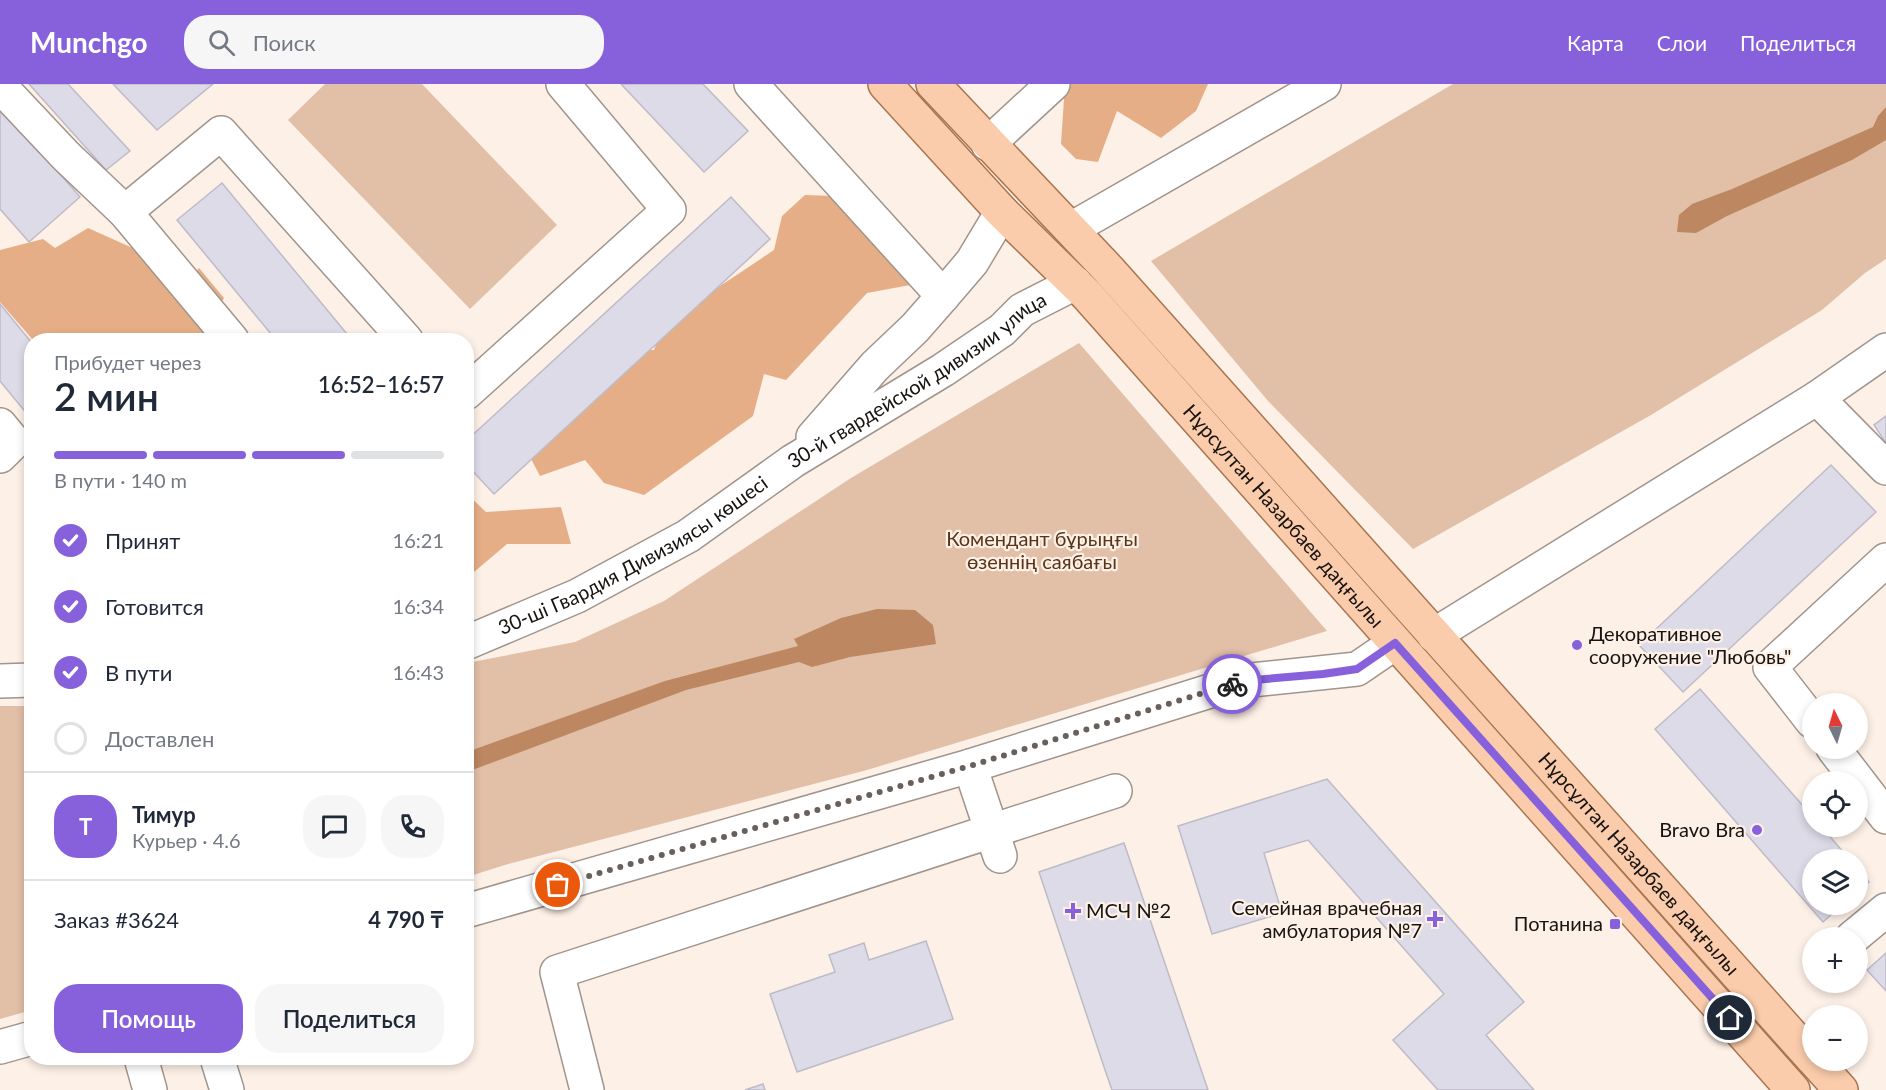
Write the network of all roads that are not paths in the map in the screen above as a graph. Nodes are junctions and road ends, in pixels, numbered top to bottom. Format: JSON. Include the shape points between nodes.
{"nodes":[{"id":1,"x":563,"y":84,"type":"edge"},
{"id":2,"x":751,"y":84,"type":"edge"},
{"id":3,"x":885,"y":84,"type":"edge"},
{"id":4,"x":933,"y":84,"type":"edge"},
{"id":5,"x":1053,"y":84,"type":"edge"},
{"id":6,"x":1324,"y":84,"type":"edge"},
{"id":7,"x":0,"y":86,"type":"edge"},
{"id":8,"x":988,"y":144,"type":"junction"},
{"id":9,"x":125,"y":212,"type":"junction"},
{"id":10,"x":1002,"y":212,"type":"junction"},
{"id":11,"x":1071,"y":229,"type":"junction"},
{"id":12,"x":1081,"y":289,"type":"junction"},
{"id":13,"x":944,"y":296,"type":"junction"},
{"id":14,"x":226,"y":333,"type":"edge"},
{"id":15,"x":400,"y":333,"type":"edge"},
{"id":16,"x":1886,"y":350,"type":"edge"},
{"id":17,"x":474,"y":386,"type":"edge"},
{"id":18,"x":1817,"y":398,"type":"junction"},
{"id":19,"x":0,"y":425,"type":"edge"},
{"id":20,"x":0,"y":456,"type":"edge"},
{"id":21,"x":793,"y":461,"type":"junction"},
{"id":22,"x":1886,"y":468,"type":"edge"},
{"id":23,"x":1886,"y":560,"type":"edge"},
{"id":24,"x":1434,"y":635,"type":"junction"},
{"id":25,"x":474,"y":640,"type":"edge"},
{"id":26,"x":1395,"y":643,"type":"junction"},
{"id":27,"x":24,"y":680,"type":"edge"},
{"id":28,"x":0,"y":681,"type":"edge"},
{"id":29,"x":1802,"y":708,"type":"edge"},
{"id":30,"x":1841,"y":759,"type":"edge"},
{"id":31,"x":970,"y":766,"type":"junction"},
{"id":32,"x":1115,"y":791,"type":"dead end"},
{"id":33,"x":1886,"y":817,"type":"edge"},
{"id":34,"x":995,"y":843,"type":"junction"},
{"id":35,"x":474,"y":909,"type":"edge"},
{"id":36,"x":1886,"y":910,"type":"edge"},
{"id":37,"x":1865,"y":927,"type":"edge"},
{"id":38,"x":24,"y":1040,"type":"edge"},
{"id":39,"x":0,"y":1047,"type":"edge"},
{"id":40,"x":1802,"y":1047,"type":"edge"},
{"id":41,"x":143,"y":1065,"type":"edge"},
{"id":42,"x":219,"y":1065,"type":"edge"},
{"id":43,"x":1824,"y":1071,"type":"edge"},
{"id":44,"x":150,"y":1090,"type":"edge"},
{"id":45,"x":227,"y":1090,"type":"edge"},
{"id":46,"x":587,"y":1090,"type":"edge"},
{"id":47,"x":1793,"y":1090,"type":"edge"},
{"id":48,"x":1841,"y":1090,"type":"edge"}],
"edges":[{"from":1,"to":17,"type":"street","via":[[669,210]]},
{"from":2,"to":13,"type":"street"},
{"from":3,"to":10,"type":"main road","name":"Нұрсұлтан Назарбаев даңғылы"},
{"from":4,"to":8,"type":"main road","name":"Нұрсұлтан Назарбаев даңғылы"},
{"from":5,"to":8,"type":"street"},
{"from":6,"to":11,"type":"street"},
{"from":7,"to":9,"type":"street"},
{"from":8,"to":11,"type":"main road","name":"Нұрсұлтан Назарбаев даңғылы"},
{"from":9,"to":14,"type":"street"},
{"from":9,"to":15,"type":"street","via":[[220,133]]},
{"from":10,"to":12,"type":"main road","name":"Нұрсұлтан Назарбаев даңғылы"},
{"from":10,"to":13,"type":"street","name":"30-й гвардейской дивизии улица","via":[[972,262]]},
{"from":11,"to":24,"type":"main road","name":"Нұрсұлтан Назарбаев даңғылы"},
{"from":12,"to":21,"type":"street","name":"30-й гвардейской дивизии улица","via":[[1022,310],[1002,330],[943,370]]},
{"from":12,"to":26,"type":"main road","name":"Нұрсұлтан Назарбаев даңғылы"},
{"from":13,"to":21,"type":"street","name":"30-й гвардейской дивизии улица","via":[[874,366]]},
{"from":16,"to":18,"type":"street"},
{"from":18,"to":22,"type":"street"},
{"from":18,"to":24,"type":"street"},
{"from":19,"to":20,"type":"street","via":[[14,442]]},
{"from":21,"to":25,"type":"street","name":"30-ші Гвардия Дивизиясы көшесі","via":[[688,536],[577,596]]},
{"from":23,"to":29,"type":"street","via":[[1770,667]]},
{"from":24,"to":40,"type":"main road","name":"Нұрсұлтан Назарбаев даңғылы"},
{"from":26,"to":31,"type":"street","via":[[1357,669],[1242,681]]},
{"from":26,"to":47,"type":"main road","name":"Нұрсұлтан Назарбаев даңғылы"},
{"from":27,"to":28,"type":"street"},
{"from":30,"to":33,"type":"street"},
{"from":31,"to":34,"type":"street"},
{"from":31,"to":35,"type":"street"},
{"from":32,"to":34,"type":"street"},
{"from":34,"to":46,"type":"street","via":[[557,972]]},
{"from":36,"to":37,"type":"street"},
{"from":38,"to":39,"type":"street"},
{"from":41,"to":44,"type":"street"},
{"from":42,"to":45,"type":"street"},
{"from":43,"to":48,"type":"main road","name":"Нұрсұлтан Назарбаев даңғылы"}]}
